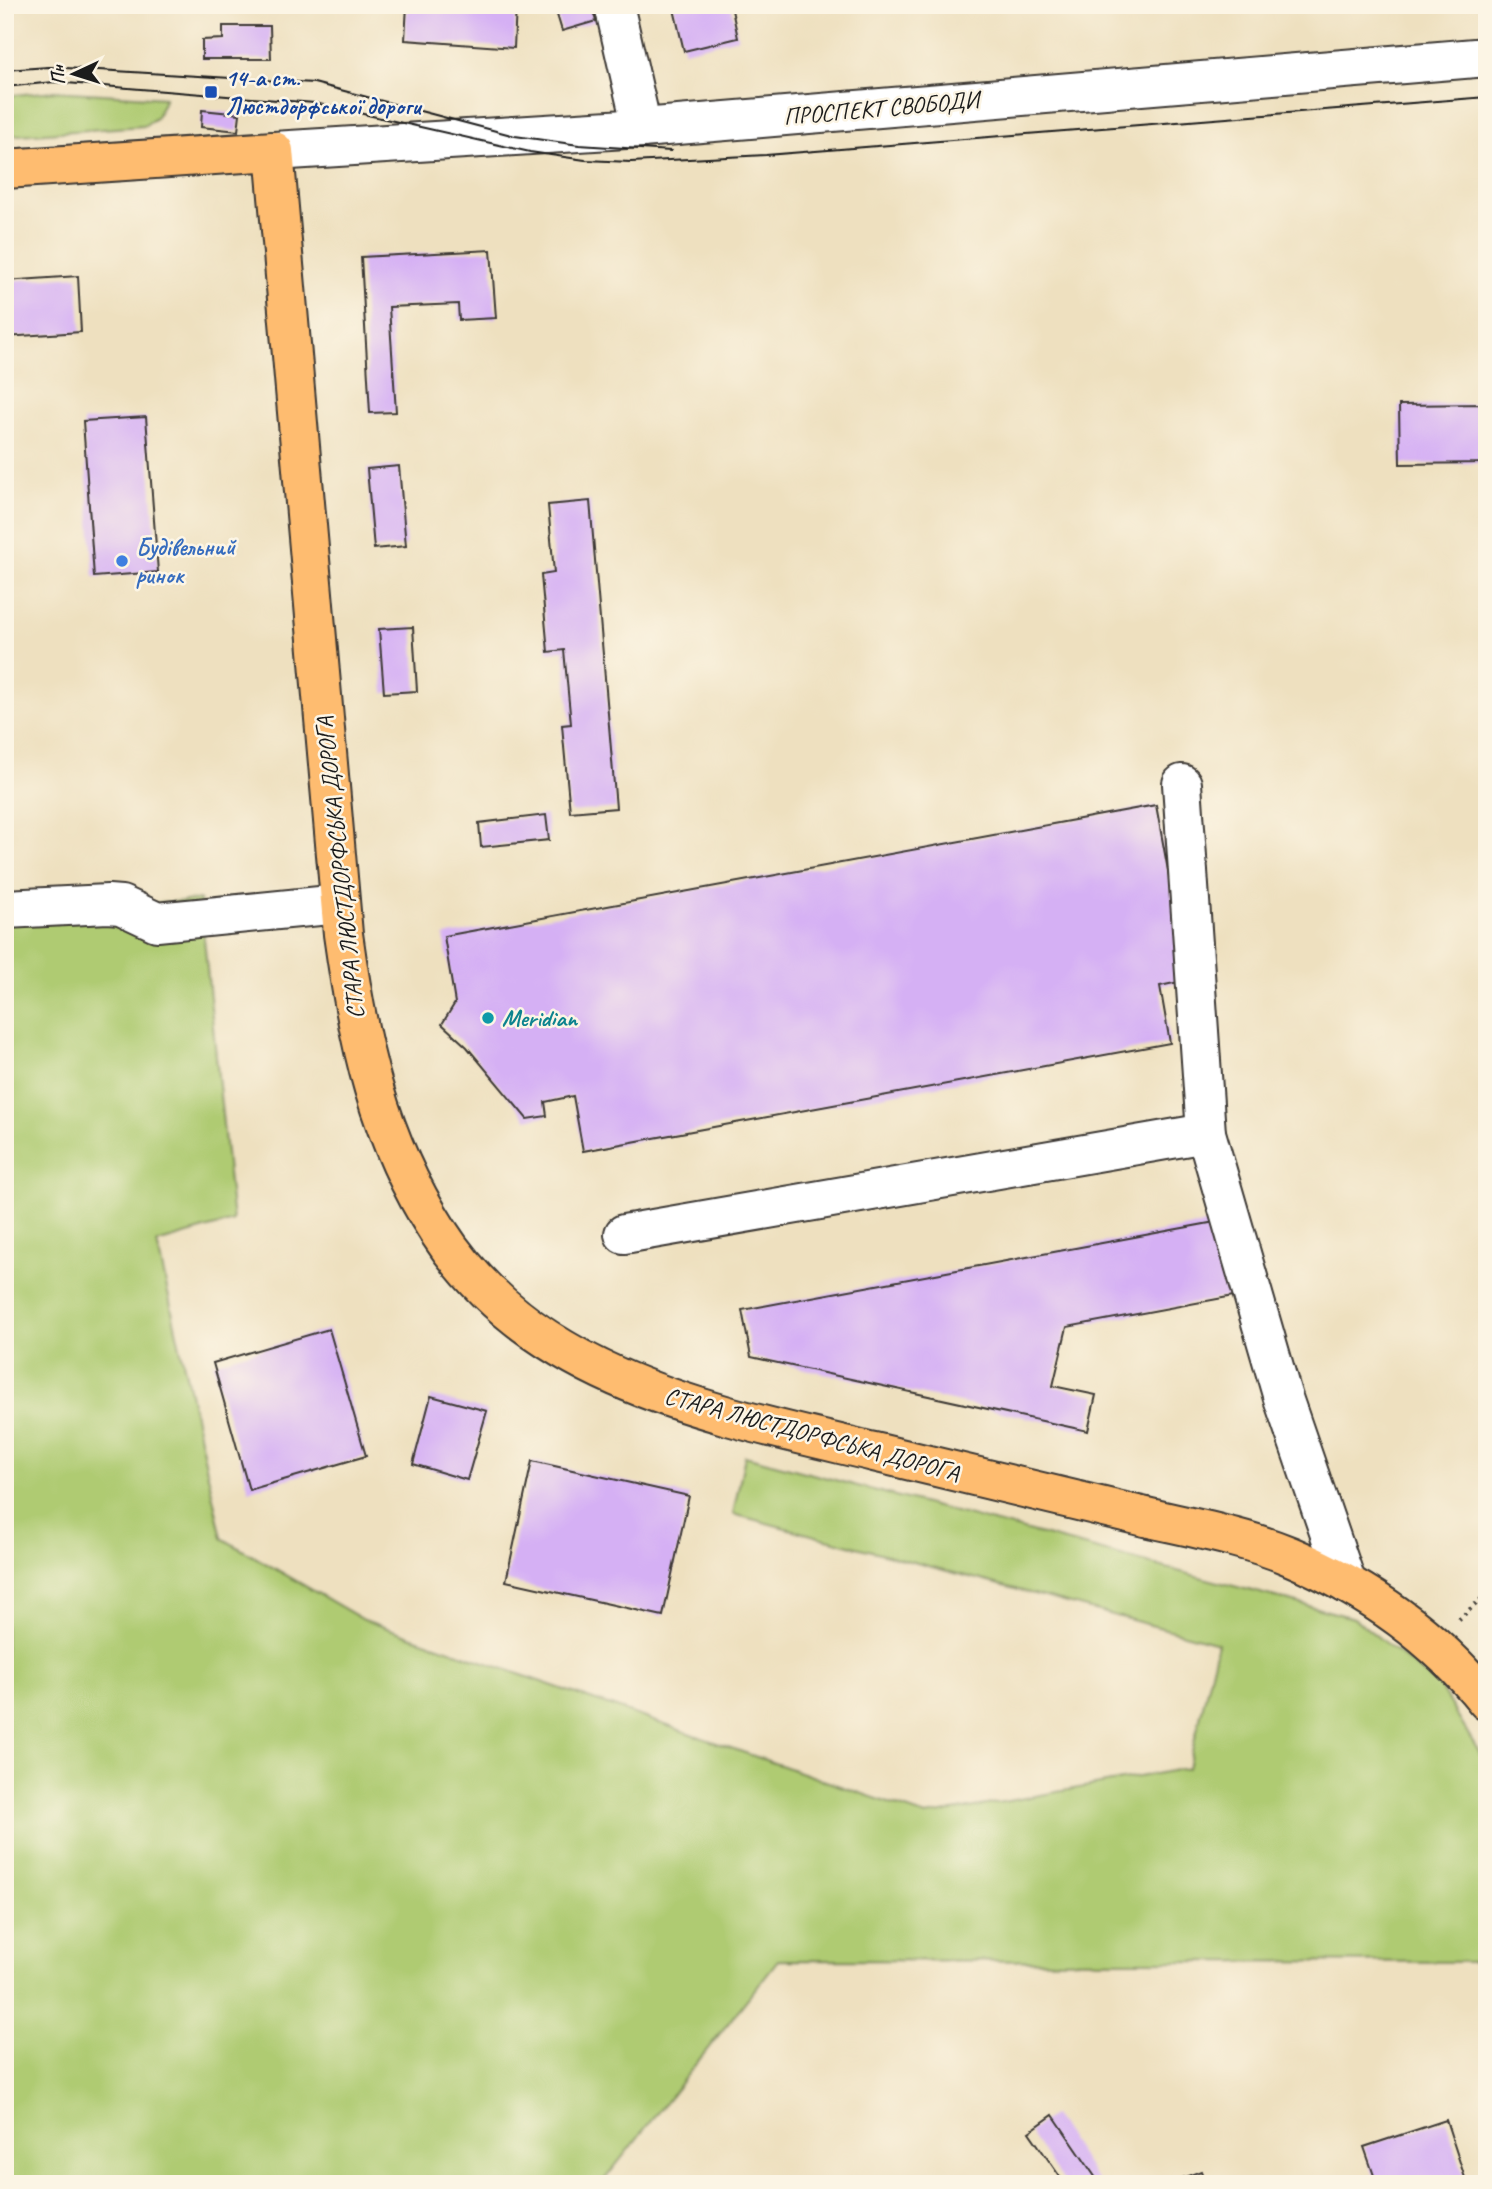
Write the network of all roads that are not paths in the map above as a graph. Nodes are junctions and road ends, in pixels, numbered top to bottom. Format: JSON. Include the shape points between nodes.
{"nodes":[{"id":1,"x":614,"y":5,"type":"edge"},
{"id":2,"x":1487,"y":57,"type":"edge"},
{"id":3,"x":642,"y":128,"type":"junction"},
{"id":4,"x":274,"y":151,"type":"junction"},
{"id":5,"x":5,"y":169,"type":"edge"},
{"id":6,"x":1182,"y":784,"type":"dead end"},
{"id":7,"x":340,"y":904,"type":"junction"},
{"id":8,"x":5,"y":909,"type":"edge"},
{"id":9,"x":1206,"y":1133,"type":"junction"},
{"id":10,"x":624,"y":1234,"type":"dead end"},
{"id":11,"x":1347,"y":1584,"type":"junction"},
{"id":12,"x":1487,"y":1701,"type":"edge"}],
"edges":[{"from":1,"to":3,"type":"street"},
{"from":2,"to":3,"type":"street","name":"ПРОСПЕКТ СВОБОДИ"},
{"from":3,"to":4,"type":"street","name":"ПРОСПЕКТ СВОБОДИ"},
{"from":4,"to":5,"type":"main road"},
{"from":4,"to":7,"type":"main road","name":"СТАРА ЛЮСТДОРФСЬКА ДОРОГА"},
{"from":6,"to":9,"type":"street"},
{"from":7,"to":8,"type":"street","via":[[157,922],[121,905]]},
{"from":7,"to":11,"type":"main road","name":"СТАРА ЛЮСТДОРФСЬКА ДОРОГА","via":[[358,1032],[376,1105],[407,1178],[439,1234],[481,1284],[530,1329],[586,1365],[740,1420],[1189,1527],[1287,1555]]},
{"from":9,"to":10,"type":"street"},
{"from":9,"to":11,"type":"street","via":[[1283,1398]]},
{"from":11,"to":12,"type":"main road","name":"СТАРА ЛЮСТДОРФСЬКА ДОРОГА","via":[[1393,1610]]}]}
